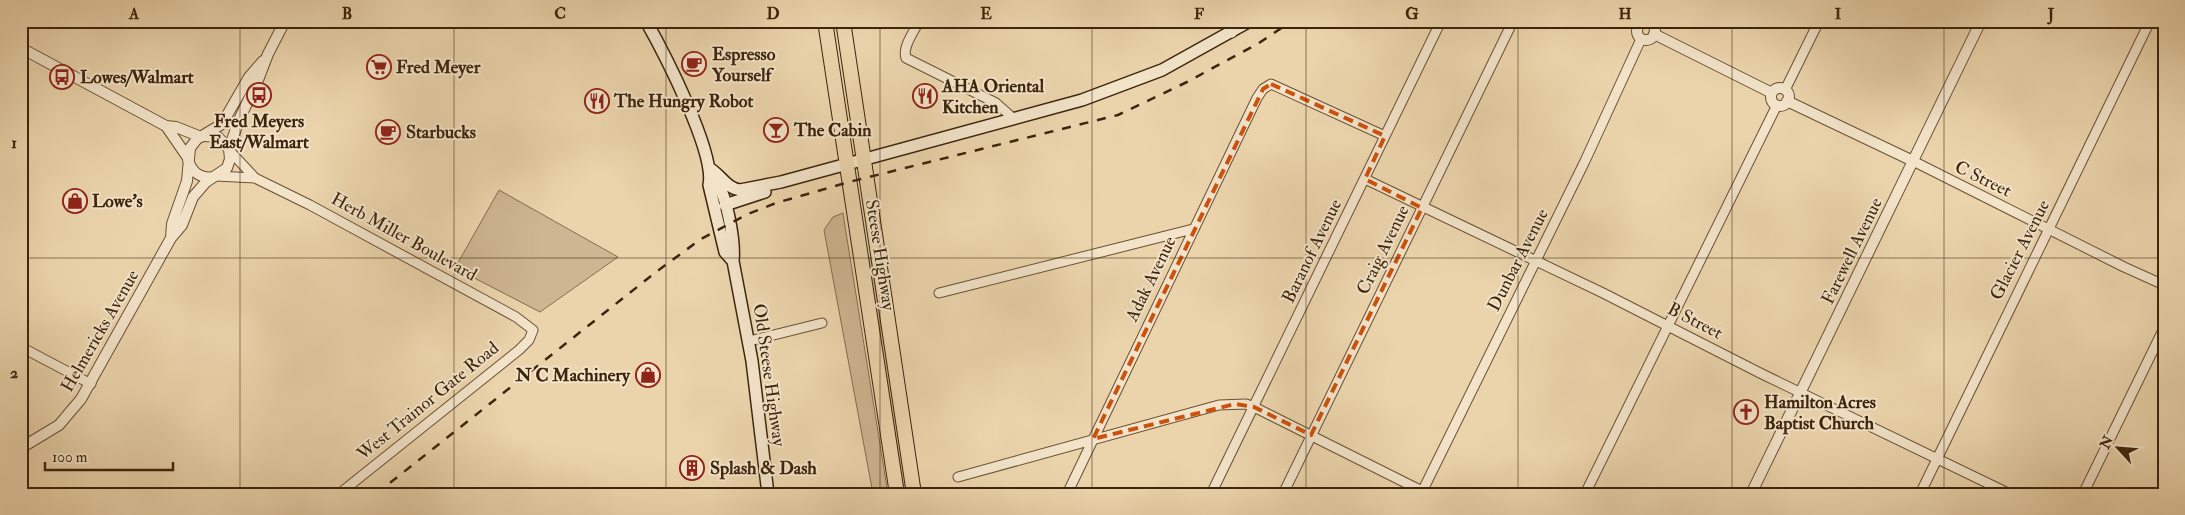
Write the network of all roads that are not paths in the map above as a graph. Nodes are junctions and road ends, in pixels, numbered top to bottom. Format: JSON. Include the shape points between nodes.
{"nodes":[{"id":1,"x":285,"y":21,"type":"edge"},
{"id":2,"x":646,"y":21,"type":"edge"},
{"id":3,"x":825,"y":21,"type":"edge"},
{"id":4,"x":843,"y":21,"type":"edge"},
{"id":5,"x":919,"y":21,"type":"edge"},
{"id":6,"x":1225,"y":21,"type":"edge"},
{"id":7,"x":1250,"y":21,"type":"edge"},
{"id":8,"x":1441,"y":21,"type":"edge"},
{"id":9,"x":1513,"y":21,"type":"edge"},
{"id":10,"x":1627,"y":21,"type":"edge"},
{"id":11,"x":1818,"y":21,"type":"edge"},
{"id":12,"x":1982,"y":21,"type":"edge"},
{"id":13,"x":2150,"y":21,"type":"edge"},
{"id":14,"x":1649,"y":22,"type":"edge"},
{"id":15,"x":1638,"y":26,"type":"junction"},
{"id":16,"x":1232,"y":33,"type":"junction"},
{"id":17,"x":1654,"y":34,"type":"junction"},
{"id":18,"x":1641,"y":39,"type":"junction"},
{"id":19,"x":21,"y":48,"type":"edge"},
{"id":20,"x":268,"y":54,"type":"junction"},
{"id":21,"x":1785,"y":90,"type":"junction"},
{"id":22,"x":1772,"y":93,"type":"junction"},
{"id":23,"x":1787,"y":101,"type":"junction"},
{"id":24,"x":1777,"y":105,"type":"junction"},
{"id":25,"x":1014,"y":118,"type":"junction"},
{"id":26,"x":166,"y":126,"type":"junction"},
{"id":27,"x":1385,"y":136,"type":"junction"},
{"id":28,"x":202,"y":137,"type":"junction"},
{"id":29,"x":229,"y":149,"type":"junction"},
{"id":30,"x":188,"y":158,"type":"junction"},
{"id":31,"x":863,"y":160,"type":"junction"},
{"id":32,"x":1914,"y":161,"type":"junction"},
{"id":33,"x":847,"y":165,"type":"junction"},
{"id":34,"x":710,"y":176,"type":"junction"},
{"id":35,"x":215,"y":177,"type":"junction"},
{"id":36,"x":255,"y":178,"type":"junction"},
{"id":37,"x":1365,"y":179,"type":"junction"},
{"id":38,"x":781,"y":182,"type":"junction"},
{"id":39,"x":725,"y":205,"type":"junction"},
{"id":40,"x":1422,"y":208,"type":"junction"},
{"id":41,"x":1193,"y":229,"type":"junction"},
{"id":42,"x":2049,"y":229,"type":"junction"},
{"id":43,"x":171,"y":238,"type":"junction"},
{"id":44,"x":732,"y":261,"type":"junction"},
{"id":45,"x":1535,"y":262,"type":"junction"},
{"id":46,"x":2164,"y":285,"type":"edge"},
{"id":47,"x":939,"y":293,"type":"dead end"},
{"id":48,"x":822,"y":323,"type":"dead end"},
{"id":49,"x":1668,"y":325,"type":"junction"},
{"id":50,"x":2164,"y":328,"type":"edge"},
{"id":51,"x":534,"y":330,"type":"joint"},
{"id":52,"x":749,"y":341,"type":"junction"},
{"id":53,"x":21,"y":347,"type":"edge"},
{"id":54,"x":91,"y":384,"type":"junction"},
{"id":55,"x":1801,"y":393,"type":"junction"},
{"id":56,"x":1254,"y":407,"type":"junction"},
{"id":57,"x":1311,"y":435,"type":"junction"},
{"id":58,"x":1093,"y":439,"type":"junction"},
{"id":59,"x":21,"y":448,"type":"edge"},
{"id":60,"x":1937,"y":459,"type":"junction"},
{"id":61,"x":958,"y":477,"type":"dead end"},
{"id":62,"x":1424,"y":493,"type":"edge"},
{"id":63,"x":339,"y":494,"type":"edge"},
{"id":64,"x":768,"y":494,"type":"edge"},
{"id":65,"x":897,"y":494,"type":"edge"},
{"id":66,"x":914,"y":494,"type":"edge"},
{"id":67,"x":1067,"y":494,"type":"edge"},
{"id":68,"x":1211,"y":494,"type":"edge"},
{"id":69,"x":1283,"y":494,"type":"edge"},
{"id":70,"x":1585,"y":494,"type":"edge"},
{"id":71,"x":1751,"y":494,"type":"edge"},
{"id":72,"x":1920,"y":494,"type":"edge"},
{"id":73,"x":2010,"y":494,"type":"edge"},
{"id":74,"x":2083,"y":494,"type":"edge"}],
"edges":[{"from":1,"to":20,"type":"street","name":"Helmericks Avenue"},
{"from":2,"to":34,"type":"main road","name":"Old Steese Highway","via":[[676,78],[698,132]]},
{"from":3,"to":33,"type":"highway","name":"Steese Highway"},
{"from":4,"to":31,"type":"highway","name":"Steese Highway"},
{"from":5,"to":25,"type":"street","via":[[904,54],[906,58],[996,103]]},
{"from":6,"to":16,"type":"street"},
{"from":7,"to":16,"type":"main road"},
{"from":8,"to":27,"type":"street","name":"Baranof Avenue"},
{"from":9,"to":40,"type":"street","name":"Craig Avenue"},
{"from":10,"to":15,"type":"street"},
{"from":11,"to":21,"type":"street"},
{"from":12,"to":32,"type":"street","name":"Farewell Avenue"},
{"from":13,"to":42,"type":"street","name":"Glacier Avenue"},
{"from":14,"to":15,"type":"street"},
{"from":14,"to":17,"type":"street"},
{"from":15,"to":18,"type":"street","via":[[1636,32]]},
{"from":16,"to":25,"type":"main road","via":[[1162,70],[1127,84]]},
{"from":17,"to":18,"type":"street","via":[[1648,39]]},
{"from":17,"to":22,"type":"street"},
{"from":18,"to":45,"type":"street","name":"Dunbar Avenue"},
{"from":19,"to":26,"type":"street","name":"Herb Miller Boulevard"},
{"from":20,"to":28,"type":"street","name":"Helmericks Avenue","via":[[249,77],[222,124]]},
{"from":20,"to":29,"type":"street","name":"Helmericks Avenue"},
{"from":21,"to":22,"type":"street","via":[[1776,89]]},
{"from":21,"to":23,"type":"street"},
{"from":22,"to":24,"type":"street","via":[[1772,102]]},
{"from":23,"to":24,"type":"street"},
{"from":23,"to":32,"type":"street","name":"C Street"},
{"from":24,"to":49,"type":"street"},
{"from":25,"to":31,"type":"main road"},
{"from":26,"to":28,"type":"street","name":"Herb Miller Boulevard"},
{"from":26,"to":30,"type":"street","name":"Herb Miller Boulevard"},
{"from":27,"to":37,"type":"street","name":"Baranof Avenue"},
{"from":27,"to":41,"type":"street","name":"Adak Avenue","via":[[1271,84],[1256,98]]},
{"from":28,"to":29,"type":"street","name":"Herb Miller Boulevard","via":[[218,137]]},
{"from":28,"to":30,"type":"street","name":"Helmericks Avenue","via":[[190,148]]},
{"from":29,"to":35,"type":"street","name":"Helmericks Avenue","via":[[229,164]]},
{"from":29,"to":36,"type":"street","name":"Herb Miller Boulevard"},
{"from":30,"to":35,"type":"street","name":"Herb Miller Boulevard","via":[[195,172],[204,177]]},
{"from":30,"to":43,"type":"street","name":"Helmericks Avenue","via":[[187,181],[172,224]]},
{"from":31,"to":33,"type":"main road"},
{"from":31,"to":66,"type":"highway","name":"Steese Highway"},
{"from":32,"to":42,"type":"street","name":"C Street"},
{"from":32,"to":55,"type":"street","name":"Farewell Avenue"},
{"from":33,"to":38,"type":"main road"},
{"from":33,"to":65,"type":"highway","name":"Steese Highway"},
{"from":34,"to":38,"type":"main road","via":[[717,172],[734,189],[752,189]]},
{"from":34,"to":39,"type":"main road","via":[[719,200]]},
{"from":34,"to":44,"type":"main road","name":"Old Steese Highway","via":[[725,252]]},
{"from":35,"to":36,"type":"street","name":"Herb Miller Boulevard"},
{"from":35,"to":43,"type":"street","name":"Helmericks Avenue","via":[[193,196],[182,225]]},
{"from":36,"to":51,"type":"street","name":"Herb Miller Boulevard","via":[[370,237]]},
{"from":37,"to":40,"type":"street","name":"B Street"},
{"from":37,"to":56,"type":"street","name":"Baranof Avenue"},
{"from":38,"to":39,"type":"main road","via":[[771,190]]},
{"from":39,"to":44,"type":"main road","name":"Old Steese Highway","via":[[734,248]]},
{"from":40,"to":45,"type":"street","name":"B Street"},
{"from":40,"to":57,"type":"street","name":"Craig Avenue"},
{"from":41,"to":47,"type":"street"},
{"from":41,"to":58,"type":"street","name":"Adak Avenue"},
{"from":42,"to":46,"type":"street","name":"C Street"},
{"from":42,"to":60,"type":"street","name":"Glacier Avenue"},
{"from":43,"to":54,"type":"street","name":"Helmericks Avenue"},
{"from":44,"to":52,"type":"main road","name":"Old Steese Highway"},
{"from":45,"to":49,"type":"street","name":"B Street"},
{"from":45,"to":62,"type":"street","name":"Dunbar Avenue"},
{"from":48,"to":52,"type":"street"},
{"from":49,"to":55,"type":"street","name":"B Street"},
{"from":49,"to":70,"type":"street"},
{"from":50,"to":74,"type":"street"},
{"from":51,"to":63,"type":"street","name":"West Trainor Gate Road","via":[[520,350]]},
{"from":52,"to":64,"type":"main road","name":"Old Steese Highway"},
{"from":53,"to":54,"type":"street"},
{"from":54,"to":59,"type":"street","name":"Helmericks Avenue","via":[[59,425]]},
{"from":55,"to":60,"type":"street","name":"B Street"},
{"from":55,"to":71,"type":"street","name":"Farewell Avenue"},
{"from":56,"to":57,"type":"street"},
{"from":56,"to":58,"type":"street","via":[[1246,404],[1219,405]]},
{"from":56,"to":68,"type":"street","name":"Baranof Avenue"},
{"from":57,"to":62,"type":"street"},
{"from":57,"to":69,"type":"street","name":"Craig Avenue"},
{"from":58,"to":61,"type":"street"},
{"from":58,"to":67,"type":"street","name":"Adak Avenue"},
{"from":60,"to":72,"type":"street","name":"Glacier Avenue"},
{"from":60,"to":73,"type":"street","name":"B Street"}]}
